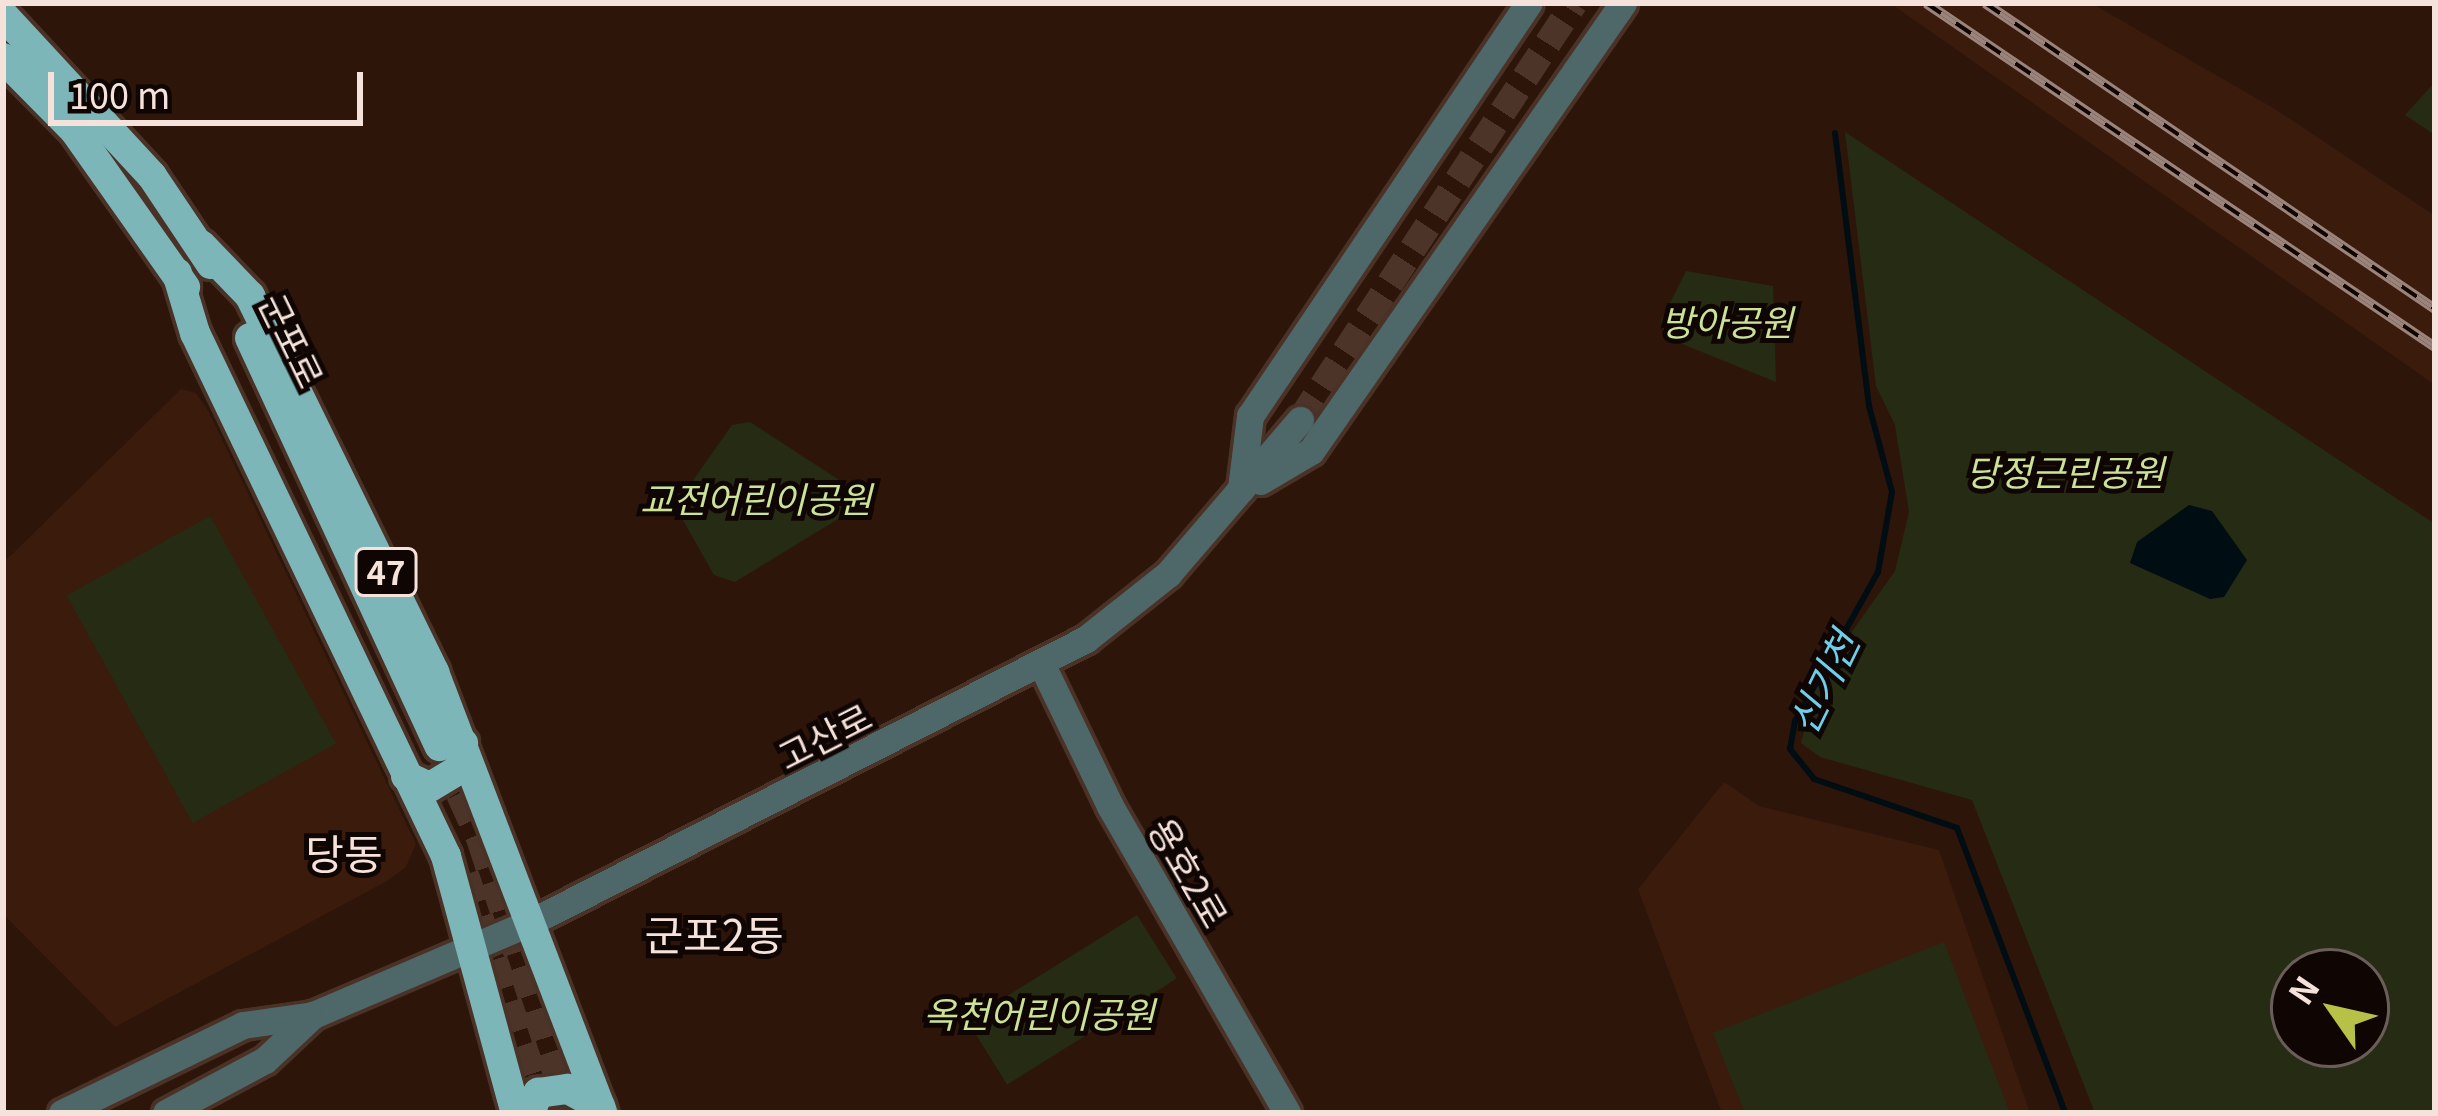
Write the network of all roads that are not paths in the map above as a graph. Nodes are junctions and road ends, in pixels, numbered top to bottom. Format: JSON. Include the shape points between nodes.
{"nodes":[{"id":1,"x":1529,"y":3,"type":"edge"},
{"id":2,"x":1594,"y":3,"type":"edge"},
{"id":3,"x":1623,"y":3,"type":"edge"},
{"id":4,"x":3,"y":15,"type":"edge"},
{"id":5,"x":1598,"y":39,"type":"junction"},
{"id":6,"x":3,"y":58,"type":"edge"},
{"id":7,"x":1300,"y":420,"type":"tunnel mouth"},
{"id":8,"x":1240,"y":493,"type":"junction"},
{"id":9,"x":1041,"y":663,"type":"junction"},
{"id":10,"x":431,"y":756,"type":"junction"},
{"id":11,"x":533,"y":920,"type":"junction"},
{"id":12,"x":475,"y":947,"type":"junction"},
{"id":13,"x":313,"y":1016,"type":"junction"},
{"id":14,"x":601,"y":1110,"type":"edge"},
{"id":15,"x":62,"y":1113,"type":"edge"},
{"id":16,"x":166,"y":1113,"type":"edge"},
{"id":17,"x":516,"y":1113,"type":"edge"},
{"id":18,"x":530,"y":1113,"type":"edge"},
{"id":19,"x":1287,"y":1113,"type":"edge"}],
"edges":[{"from":1,"to":8,"type":"street","via":[[1250,416]]},
{"from":2,"to":5,"type":"street"},
{"from":3,"to":5,"type":"street"},
{"from":4,"to":10,"type":"main road","number":"47","via":[[250,296],[303,396]]},
{"from":5,"to":8,"type":"street","via":[[1311,451]]},
{"from":6,"to":10,"type":"main road","via":[[75,131],[177,273],[195,333]]},
{"from":7,"to":8,"type":"street","name":"고산로"},
{"from":8,"to":9,"type":"street","name":"고산로","via":[[1168,574],[1086,639]]},
{"from":9,"to":11,"type":"street","name":"고산로"},
{"from":9,"to":19,"type":"street","name":"용호2로","via":[[1110,806]]},
{"from":10,"to":11,"type":"main road","number":"47"},
{"from":10,"to":12,"type":"main road","via":[[446,856]]},
{"from":11,"to":12,"type":"street","name":"고산로"},
{"from":11,"to":14,"type":"main road","number":"47"},
{"from":12,"to":13,"type":"street","name":"고산로"},
{"from":12,"to":17,"type":"main road"},
{"from":13,"to":15,"type":"street","name":"고산로","via":[[243,1025]]},
{"from":13,"to":16,"type":"street","name":"고산로","via":[[265,1060]]},
{"from":14,"to":18,"type":"main road","via":[[568,1089],[538,1094]]}]}
